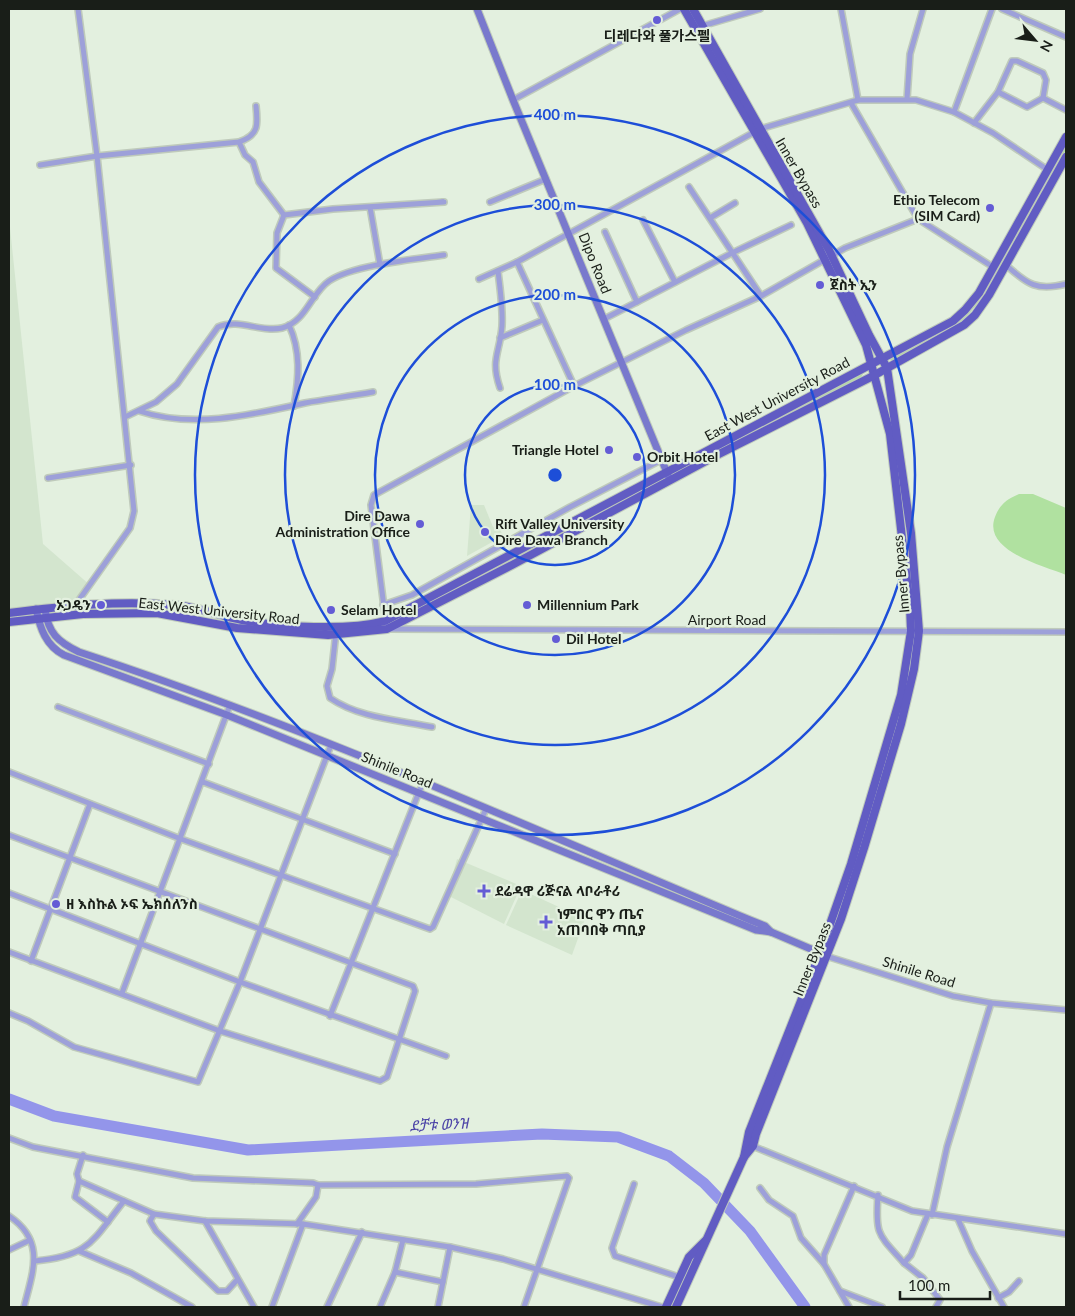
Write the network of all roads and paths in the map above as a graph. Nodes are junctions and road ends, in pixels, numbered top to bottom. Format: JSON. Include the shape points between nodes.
{"nodes":[{"id":1,"x":78,"y":9,"type":"edge"},
{"id":2,"x":477,"y":9,"type":"edge"},
{"id":3,"x":680,"y":9,"type":"edge"},
{"id":4,"x":684,"y":9,"type":"edge"},
{"id":5,"x":693,"y":9,"type":"edge"},
{"id":6,"x":760,"y":9,"type":"edge"},
{"id":7,"x":841,"y":9,"type":"edge"},
{"id":8,"x":923,"y":9,"type":"edge"},
{"id":9,"x":992,"y":9,"type":"edge"},
{"id":10,"x":1002,"y":9,"type":"edge"},
{"id":11,"x":702,"y":26,"type":"junction"},
{"id":12,"x":1066,"y":37,"type":"edge"},
{"id":13,"x":998,"y":92,"type":"junction"},
{"id":14,"x":1044,"y":98,"type":"junction"},
{"id":15,"x":906,"y":99,"type":"junction"},
{"id":16,"x":513,"y":100,"type":"junction"},
{"id":17,"x":858,"y":100,"type":"junction"},
{"id":18,"x":852,"y":103,"type":"junction"},
{"id":19,"x":256,"y":106,"type":"dead end"},
{"id":20,"x":1066,"y":110,"type":"edge"},
{"id":21,"x":954,"y":112,"type":"junction"},
{"id":22,"x":974,"y":123,"type":"junction"},
{"id":23,"x":756,"y":131,"type":"junction"},
{"id":24,"x":1066,"y":137,"type":"edge"},
{"id":25,"x":238,"y":142,"type":"junction"},
{"id":26,"x":97,"y":156,"type":"junction"},
{"id":27,"x":1066,"y":157,"type":"edge"},
{"id":28,"x":40,"y":165,"type":"dead end"},
{"id":29,"x":1048,"y":170,"type":"junction"},
{"id":30,"x":546,"y":179,"type":"junction"},
{"id":31,"x":689,"y":187,"type":"dead end"},
{"id":32,"x":490,"y":202,"type":"dead end"},
{"id":33,"x":735,"y":203,"type":"dead end"},
{"id":34,"x":370,"y":207,"type":"junction"},
{"id":35,"x":284,"y":215,"type":"junction"},
{"id":36,"x":710,"y":218,"type":"junction"},
{"id":37,"x":918,"y":219,"type":"junction"},
{"id":38,"x":642,"y":220,"type":"dead end"},
{"id":39,"x":791,"y":225,"type":"dead end"},
{"id":40,"x":605,"y":232,"type":"dead end"},
{"id":41,"x":569,"y":233,"type":"junction"},
{"id":42,"x":734,"y":252,"type":"junction"},
{"id":43,"x":444,"y":255,"type":"dead end"},
{"id":44,"x":829,"y":258,"type":"junction"},
{"id":45,"x":518,"y":262,"type":"junction"},
{"id":46,"x":380,"y":265,"type":"junction"},
{"id":47,"x":1006,"y":265,"type":"junction"},
{"id":48,"x":993,"y":267,"type":"junction"},
{"id":49,"x":498,"y":271,"type":"junction"},
{"id":50,"x":479,"y":279,"type":"dead end"},
{"id":51,"x":675,"y":282,"type":"junction"},
{"id":52,"x":1066,"y":284,"type":"edge"},
{"id":53,"x":761,"y":296,"type":"junction"},
{"id":54,"x":315,"y":297,"type":"junction"},
{"id":55,"x":637,"y":302,"type":"junction"},
{"id":56,"x":604,"y":319,"type":"junction"},
{"id":57,"x":544,"y":320,"type":"junction"},
{"id":58,"x":289,"y":325,"type":"junction"},
{"id":59,"x":500,"y":338,"type":"junction"},
{"id":60,"x":882,"y":358,"type":"junction"},
{"id":61,"x":622,"y":362,"type":"junction"},
{"id":62,"x":871,"y":364,"type":"junction"},
{"id":63,"x":887,"y":368,"type":"junction"},
{"id":64,"x":873,"y":376,"type":"junction"},
{"id":65,"x":574,"y":386,"type":"junction"},
{"id":66,"x":500,"y":388,"type":"dead end"},
{"id":67,"x":374,"y":392,"type":"dead end"},
{"id":68,"x":294,"y":406,"type":"junction"},
{"id":69,"x":139,"y":411,"type":"junction"},
{"id":70,"x":125,"y":417,"type":"junction"},
{"id":71,"x":662,"y":460,"type":"junction"},
{"id":72,"x":130,"y":465,"type":"junction"},
{"id":73,"x":666,"y":472,"type":"junction"},
{"id":74,"x":48,"y":478,"type":"dead end"},
{"id":75,"x":670,"y":480,"type":"junction"},
{"id":76,"x":601,"y":506,"type":"junction"},
{"id":77,"x":606,"y":515,"type":"junction"},
{"id":78,"x":146,"y":603,"type":"junction"},
{"id":79,"x":383,"y":605,"type":"junction"},
{"id":80,"x":74,"y":606,"type":"junction"},
{"id":81,"x":45,"y":609,"type":"junction"},
{"id":82,"x":36,"y":610,"type":"junction"},
{"id":83,"x":9,"y":613,"type":"edge"},
{"id":84,"x":145,"y":614,"type":"junction"},
{"id":85,"x":72,"y":615,"type":"junction"},
{"id":86,"x":42,"y":618,"type":"junction"},
{"id":87,"x":9,"y":622,"type":"edge"},
{"id":88,"x":386,"y":625,"type":"junction"},
{"id":89,"x":336,"y":631,"type":"junction"},
{"id":90,"x":915,"y":631,"type":"junction"},
{"id":91,"x":1066,"y":632,"type":"edge"},
{"id":92,"x":230,"y":704,"type":"junction"},
{"id":93,"x":58,"y":707,"type":"dead end"},
{"id":94,"x":227,"y":715,"type":"junction"},
{"id":95,"x":432,"y":727,"type":"dead end"},
{"id":96,"x":332,"y":745,"type":"junction"},
{"id":97,"x":327,"y":755,"type":"junction"},
{"id":98,"x":209,"y":764,"type":"junction"},
{"id":99,"x":9,"y":772,"type":"edge"},
{"id":100,"x":203,"y":782,"type":"junction"},
{"id":101,"x":422,"y":782,"type":"junction"},
{"id":102,"x":419,"y":793,"type":"junction"},
{"id":103,"x":90,"y":804,"type":"junction"},
{"id":104,"x":486,"y":809,"type":"junction"},
{"id":105,"x":303,"y":818,"type":"junction"},
{"id":106,"x":482,"y":818,"type":"junction"},
{"id":107,"x":9,"y":835,"type":"edge"},
{"id":108,"x":181,"y":839,"type":"junction"},
{"id":109,"x":395,"y":854,"type":"junction"},
{"id":110,"x":70,"y":858,"type":"junction"},
{"id":111,"x":280,"y":874,"type":"junction"},
{"id":112,"x":162,"y":892,"type":"junction"},
{"id":113,"x":9,"y":893,"type":"edge"},
{"id":114,"x":374,"y":908,"type":"junction"},
{"id":115,"x":50,"y":909,"type":"junction"},
{"id":116,"x":260,"y":929,"type":"junction"},
{"id":117,"x":770,"y":932,"type":"junction"},
{"id":118,"x":140,"y":944,"type":"junction"},
{"id":119,"x":9,"y":952,"type":"edge"},
{"id":120,"x":823,"y":955,"type":"junction"},
{"id":121,"x":31,"y":961,"type":"junction"},
{"id":122,"x":353,"y":962,"type":"junction"},
{"id":123,"x":240,"y":982,"type":"junction"},
{"id":124,"x":122,"y":993,"type":"junction"},
{"id":125,"x":990,"y":1003,"type":"junction"},
{"id":126,"x":1066,"y":1010,"type":"edge"},
{"id":127,"x":9,"y":1014,"type":"edge"},
{"id":128,"x":330,"y":1016,"type":"junction"},
{"id":129,"x":220,"y":1031,"type":"junction"},
{"id":130,"x":399,"y":1038,"type":"junction"},
{"id":131,"x":446,"y":1056,"type":"dead end"},
{"id":132,"x":9,"y":1138,"type":"edge"},
{"id":133,"x":745,"y":1143,"type":"junction"},
{"id":134,"x":753,"y":1146,"type":"junction"},
{"id":135,"x":83,"y":1155,"type":"junction"},
{"id":136,"x":744,"y":1157,"type":"junction"},
{"id":137,"x":79,"y":1181,"type":"junction"},
{"id":138,"x":634,"y":1184,"type":"dead end"},
{"id":139,"x":318,"y":1185,"type":"junction"},
{"id":140,"x":854,"y":1186,"type":"junction"},
{"id":141,"x":760,"y":1188,"type":"dead end"},
{"id":142,"x":878,"y":1195,"type":"junction"},
{"id":143,"x":124,"y":1201,"type":"junction"},
{"id":144,"x":154,"y":1214,"type":"junction"},
{"id":145,"x":930,"y":1215,"type":"junction"},
{"id":146,"x":9,"y":1217,"type":"edge"},
{"id":147,"x":958,"y":1219,"type":"junction"},
{"id":148,"x":204,"y":1221,"type":"junction"},
{"id":149,"x":108,"y":1222,"type":"junction"},
{"id":150,"x":300,"y":1224,"type":"junction"},
{"id":151,"x":362,"y":1232,"type":"junction"},
{"id":152,"x":1066,"y":1234,"type":"edge"},
{"id":153,"x":30,"y":1240,"type":"junction"},
{"id":154,"x":403,"y":1240,"type":"junction"},
{"id":155,"x":706,"y":1240,"type":"junction"},
{"id":156,"x":450,"y":1246,"type":"junction"},
{"id":157,"x":9,"y":1250,"type":"edge"},
{"id":158,"x":79,"y":1251,"type":"junction"},
{"id":159,"x":826,"y":1251,"type":"junction"},
{"id":160,"x":814,"y":1253,"type":"junction"},
{"id":161,"x":35,"y":1261,"type":"junction"},
{"id":162,"x":904,"y":1263,"type":"junction"},
{"id":163,"x":824,"y":1264,"type":"junction"},
{"id":164,"x":537,"y":1269,"type":"junction"},
{"id":165,"x":394,"y":1272,"type":"junction"},
{"id":166,"x":679,"y":1277,"type":"junction"},
{"id":167,"x":237,"y":1280,"type":"junction"},
{"id":168,"x":1019,"y":1281,"type":"dead end"},
{"id":169,"x":443,"y":1282,"type":"junction"},
{"id":170,"x":840,"y":1291,"type":"junction"},
{"id":171,"x":998,"y":1298,"type":"junction"},
{"id":172,"x":25,"y":1306,"type":"edge"},
{"id":173,"x":192,"y":1307,"type":"edge"},
{"id":174,"x":254,"y":1307,"type":"edge"},
{"id":175,"x":272,"y":1307,"type":"edge"},
{"id":176,"x":328,"y":1307,"type":"edge"},
{"id":177,"x":380,"y":1307,"type":"edge"},
{"id":178,"x":438,"y":1307,"type":"edge"},
{"id":179,"x":524,"y":1307,"type":"edge"},
{"id":180,"x":662,"y":1307,"type":"edge"},
{"id":181,"x":666,"y":1307,"type":"edge"},
{"id":182,"x":676,"y":1307,"type":"edge"},
{"id":183,"x":849,"y":1307,"type":"edge"},
{"id":184,"x":882,"y":1307,"type":"edge"},
{"id":185,"x":936,"y":1307,"type":"edge"},
{"id":186,"x":1004,"y":1307,"type":"edge"}],
"edges":[{"from":1,"to":26,"type":"street"},
{"from":2,"to":16,"type":"street","name":"Dipo Road"},
{"from":3,"to":16,"type":"street"},
{"from":4,"to":23,"type":"main road","name":"Inner Bypass"},
{"from":5,"to":11,"type":"main road","name":"Inner Bypass"},
{"from":6,"to":11,"type":"street"},
{"from":7,"to":17,"type":"street"},
{"from":8,"to":15,"type":"street","via":[[910,54]]},
{"from":9,"to":21,"type":"street"},
{"from":10,"to":12,"type":"street"},
{"from":11,"to":23,"type":"main road","name":"Inner Bypass"},
{"from":13,"to":14,"type":"street","via":[[1027,108]]},
{"from":13,"to":14,"type":"street","via":[[1010,63],[1015,60],[1043,73],[1046,80]]},
{"from":13,"to":22,"type":"street"},
{"from":14,"to":20,"type":"street"},
{"from":15,"to":17,"type":"street"},
{"from":15,"to":21,"type":"street"},
{"from":16,"to":30,"type":"street","name":"Dipo Road"},
{"from":17,"to":18,"type":"street"},
{"from":18,"to":23,"type":"street"},
{"from":18,"to":37,"type":"street"},
{"from":19,"to":25,"type":"street","via":[[255,130],[250,138]]},
{"from":21,"to":22,"type":"street"},
{"from":22,"to":29,"type":"street"},
{"from":23,"to":41,"type":"street"},
{"from":23,"to":44,"type":"main road","name":"Inner Bypass"},
{"from":24,"to":29,"type":"main road","name":"East West University Road"},
{"from":25,"to":26,"type":"street"},
{"from":25,"to":35,"type":"street","via":[[253,162],[259,182]]},
{"from":26,"to":28,"type":"street"},
{"from":26,"to":70,"type":"street"},
{"from":27,"to":47,"type":"main road","name":"East West University Road"},
{"from":29,"to":48,"type":"main road","name":"East West University Road"},
{"from":30,"to":32,"type":"street"},
{"from":30,"to":41,"type":"street","name":"Dipo Road"},
{"from":31,"to":36,"type":"street"},
{"from":33,"to":36,"type":"street"},
{"from":34,"to":34,"type":"street","via":[[422,204],[444,202]]},
{"from":34,"to":35,"type":"street"},
{"from":34,"to":46,"type":"street"},
{"from":35,"to":54,"type":"street","via":[[277,233],[276,268]]},
{"from":36,"to":42,"type":"street"},
{"from":37,"to":44,"type":"street","via":[[845,248]]},
{"from":37,"to":48,"type":"street"},
{"from":38,"to":51,"type":"street"},
{"from":39,"to":42,"type":"street"},
{"from":40,"to":55,"type":"street"},
{"from":41,"to":45,"type":"street"},
{"from":41,"to":56,"type":"street","name":"Dipo Road"},
{"from":42,"to":51,"type":"street"},
{"from":42,"to":53,"type":"street"},
{"from":43,"to":46,"type":"street"},
{"from":44,"to":53,"type":"street"},
{"from":44,"to":60,"type":"main road","name":"Inner Bypass"},
{"from":44,"to":62,"type":"main road","name":"Inner Bypass"},
{"from":45,"to":49,"type":"street"},
{"from":45,"to":57,"type":"street"},
{"from":46,"to":54,"type":"street","via":[[328,281]]},
{"from":47,"to":52,"type":"street","via":[[1038,287]]},
{"from":47,"to":63,"type":"main road","name":"East West University Road","via":[[981,307],[964,325]]},
{"from":48,"to":60,"type":"main road","name":"East West University Road","via":[[974,300],[957,318]]},
{"from":49,"to":50,"type":"street"},
{"from":49,"to":59,"type":"street","via":[[502,305]]},
{"from":51,"to":55,"type":"street"},
{"from":53,"to":61,"type":"street"},
{"from":54,"to":58,"type":"street","via":[[298,319]]},
{"from":55,"to":56,"type":"street"},
{"from":56,"to":61,"type":"street","name":"Dipo Road"},
{"from":57,"to":59,"type":"street"},
{"from":57,"to":65,"type":"street"},
{"from":58,"to":68,"type":"street","via":[[297,352],[298,382]]},
{"from":58,"to":69,"type":"street","via":[[275,329],[241,324],[218,327],[182,380],[156,402]]},
{"from":59,"to":66,"type":"street","via":[[494,364]]},
{"from":60,"to":62,"type":"main road","name":"East West University Road"},
{"from":60,"to":63,"type":"main road","name":"Inner Bypass"},
{"from":61,"to":65,"type":"street"},
{"from":61,"to":71,"type":"street","name":"Dipo Road"},
{"from":62,"to":64,"type":"main road","name":"Inner Bypass"},
{"from":62,"to":73,"type":"main road","name":"East West University Road"},
{"from":63,"to":64,"type":"main road","name":"East West University Road"},
{"from":63,"to":90,"type":"main road","name":"Inner Bypass","via":[[911,533]]},
{"from":64,"to":75,"type":"main road","name":"East West University Road"},
{"from":64,"to":90,"type":"main road","name":"Inner Bypass","via":[[879,387],[890,434]]},
{"from":65,"to":79,"type":"street","via":[[374,495],[371,505]]},
{"from":67,"to":68,"type":"street"},
{"from":68,"to":69,"type":"street","via":[[270,412],[176,420]]},
{"from":69,"to":70,"type":"street"},
{"from":70,"to":72,"type":"street"},
{"from":71,"to":73,"type":"street","name":"Dipo Road"},
{"from":71,"to":79,"type":"street","via":[[412,595]]},
{"from":72,"to":74,"type":"street"},
{"from":72,"to":80,"type":"street","via":[[134,511],[130,528]]},
{"from":73,"to":75,"type":"street","name":"Dipo Road"},
{"from":73,"to":76,"type":"main road","name":"East West University Road"},
{"from":75,"to":77,"type":"main road","name":"East West University Road"},
{"from":76,"to":77,"type":"main road"},
{"from":76,"to":88,"type":"main road","name":"East West University Road"},
{"from":77,"to":88,"type":"main road","name":"East West University Road"},
{"from":78,"to":80,"type":"main road","name":"East West University Road"},
{"from":78,"to":84,"type":"main road"},
{"from":78,"to":89,"type":"main road","name":"East West University Road","via":[[177,605],[243,620]]},
{"from":79,"to":88,"type":"street"},
{"from":80,"to":81,"type":"main road","name":"East West University Road"},
{"from":80,"to":85,"type":"street"},
{"from":81,"to":82,"type":"main road","name":"East West University Road"},
{"from":81,"to":86,"type":"street","name":"Shinile Road"},
{"from":82,"to":83,"type":"main road","name":"East West University Road"},
{"from":82,"to":86,"type":"street","name":"Shinile Road"},
{"from":84,"to":85,"type":"main road","name":"East West University Road"},
{"from":84,"to":89,"type":"main road","name":"East West University Road","via":[[250,629]]},
{"from":85,"to":86,"type":"main road","name":"East West University Road"},
{"from":86,"to":87,"type":"main road","name":"East West University Road"},
{"from":86,"to":92,"type":"street","name":"Shinile Road","via":[[58,642],[79,652]]},
{"from":86,"to":94,"type":"street","name":"Shinile Road","via":[[46,638],[55,651]]},
{"from":88,"to":89,"type":"main road","name":"East West University Road"},
{"from":88,"to":90,"type":"street","name":"Airport Road"},
{"from":89,"to":95,"type":"street","via":[[327,686],[330,698],[367,715]]},
{"from":90,"to":91,"type":"street","name":"Airport Road"},
{"from":90,"to":120,"type":"main road","name":"Inner Bypass","via":[[855,865]]},
{"from":92,"to":94,"type":"street"},
{"from":92,"to":96,"type":"street","name":"Shinile Road"},
{"from":93,"to":98,"type":"street"},
{"from":94,"to":97,"type":"street","name":"Shinile Road"},
{"from":94,"to":98,"type":"street"},
{"from":96,"to":97,"type":"street"},
{"from":96,"to":101,"type":"street","name":"Shinile Road"},
{"from":97,"to":102,"type":"street","name":"Shinile Road"},
{"from":97,"to":105,"type":"street"},
{"from":98,"to":100,"type":"street"},
{"from":99,"to":103,"type":"street"},
{"from":100,"to":105,"type":"street"},
{"from":100,"to":108,"type":"street"},
{"from":101,"to":102,"type":"street"},
{"from":101,"to":104,"type":"street","name":"Shinile Road"},
{"from":102,"to":106,"type":"street","name":"Shinile Road"},
{"from":102,"to":109,"type":"street"},
{"from":103,"to":108,"type":"street"},
{"from":103,"to":110,"type":"street"},
{"from":104,"to":106,"type":"street"},
{"from":104,"to":117,"type":"street","name":"Shinile Road","via":[[764,926]]},
{"from":105,"to":109,"type":"street"},
{"from":105,"to":111,"type":"street"},
{"from":106,"to":114,"type":"street","via":[[432,928]]},
{"from":106,"to":117,"type":"street","name":"Shinile Road","via":[[756,930]]},
{"from":107,"to":110,"type":"street"},
{"from":108,"to":111,"type":"street"},
{"from":108,"to":112,"type":"street"},
{"from":109,"to":114,"type":"street"},
{"from":110,"to":112,"type":"street"},
{"from":110,"to":115,"type":"street"},
{"from":111,"to":114,"type":"street"},
{"from":111,"to":116,"type":"street"},
{"from":112,"to":116,"type":"street"},
{"from":112,"to":118,"type":"street"},
{"from":113,"to":115,"type":"street"},
{"from":114,"to":122,"type":"street"},
{"from":115,"to":118,"type":"street"},
{"from":115,"to":121,"type":"street"},
{"from":116,"to":122,"type":"street"},
{"from":116,"to":123,"type":"street"},
{"from":117,"to":120,"type":"street","name":"Shinile Road"},
{"from":118,"to":123,"type":"street"},
{"from":118,"to":124,"type":"street"},
{"from":119,"to":121,"type":"street"},
{"from":120,"to":125,"type":"street","name":"Shinile Road","via":[[953,996]]},
{"from":120,"to":133,"type":"main road","name":"Inner Bypass"},
{"from":120,"to":134,"type":"main road","name":"Inner Bypass"},
{"from":121,"to":124,"type":"street"},
{"from":122,"to":128,"type":"street"},
{"from":122,"to":130,"type":"street","via":[[415,988]]},
{"from":123,"to":128,"type":"street"},
{"from":123,"to":129,"type":"street"},
{"from":124,"to":129,"type":"street"},
{"from":125,"to":126,"type":"street","name":"Shinile Road"},
{"from":125,"to":145,"type":"street"},
{"from":127,"to":129,"type":"street","via":[[74,1047],[195,1083],[200,1080]]},
{"from":128,"to":130,"type":"street"},
{"from":129,"to":130,"type":"street","via":[[380,1081],[387,1077]]},
{"from":130,"to":131,"type":"street"},
{"from":132,"to":135,"type":"street","via":[[33,1147]]},
{"from":133,"to":134,"type":"street"},
{"from":133,"to":136,"type":"main road","name":"Inner Bypass"},
{"from":134,"to":136,"type":"main road","name":"Inner Bypass"},
{"from":134,"to":140,"type":"street"},
{"from":135,"to":137,"type":"street","via":[[77,1174]]},
{"from":135,"to":139,"type":"street","via":[[193,1178]]},
{"from":136,"to":155,"type":"main road","name":"Inner Bypass"},
{"from":137,"to":143,"type":"street"},
{"from":137,"to":149,"type":"street","via":[[75,1197]]},
{"from":138,"to":166,"type":"street","via":[[613,1253]]},
{"from":139,"to":150,"type":"street","via":[[316,1197]]},
{"from":139,"to":164,"type":"street","via":[[476,1184],[567,1176],[569,1178]]},
{"from":140,"to":142,"type":"street"},
{"from":140,"to":159,"type":"street"},
{"from":141,"to":160,"type":"street","via":[[768,1200],[793,1216],[801,1238]]},
{"from":142,"to":145,"type":"street","via":[[912,1211]]},
{"from":142,"to":162,"type":"street","via":[[878,1233]]},
{"from":143,"to":144,"type":"street"},
{"from":143,"to":149,"type":"street"},
{"from":144,"to":148,"type":"street"},
{"from":144,"to":167,"type":"street","via":[[150,1221],[156,1231],[218,1291],[227,1291]]},
{"from":145,"to":147,"type":"street"},
{"from":145,"to":162,"type":"street"},
{"from":146,"to":153,"type":"street"},
{"from":147,"to":152,"type":"street"},
{"from":147,"to":171,"type":"street"},
{"from":148,"to":150,"type":"street"},
{"from":148,"to":167,"type":"street"},
{"from":149,"to":158,"type":"street","via":[[91,1244]]},
{"from":150,"to":151,"type":"street"},
{"from":150,"to":175,"type":"street"},
{"from":151,"to":154,"type":"street"},
{"from":151,"to":176,"type":"street"},
{"from":153,"to":157,"type":"street"},
{"from":153,"to":161,"type":"street"},
{"from":154,"to":156,"type":"street"},
{"from":154,"to":165,"type":"street"},
{"from":155,"to":166,"type":"main road","name":"Inner Bypass","via":[[689,1257]]},
{"from":155,"to":182,"type":"main road","name":"Inner Bypass"},
{"from":156,"to":164,"type":"street"},
{"from":156,"to":169,"type":"street"},
{"from":158,"to":161,"type":"street","via":[[56,1259]]},
{"from":158,"to":173,"type":"street","via":[[126,1271]]},
{"from":159,"to":160,"type":"street"},
{"from":159,"to":163,"type":"street"},
{"from":160,"to":163,"type":"street"},
{"from":161,"to":172,"type":"street"},
{"from":162,"to":185,"type":"street","via":[[923,1278],[940,1300]]},
{"from":163,"to":170,"type":"street"},
{"from":164,"to":179,"type":"street"},
{"from":164,"to":180,"type":"street"},
{"from":165,"to":169,"type":"street"},
{"from":165,"to":177,"type":"street"},
{"from":166,"to":181,"type":"main road","name":"Inner Bypass"},
{"from":167,"to":174,"type":"street"},
{"from":168,"to":171,"type":"street"},
{"from":169,"to":178,"type":"street"},
{"from":170,"to":183,"type":"street"},
{"from":170,"to":184,"type":"street"},
{"from":171,"to":186,"type":"street"}]}
